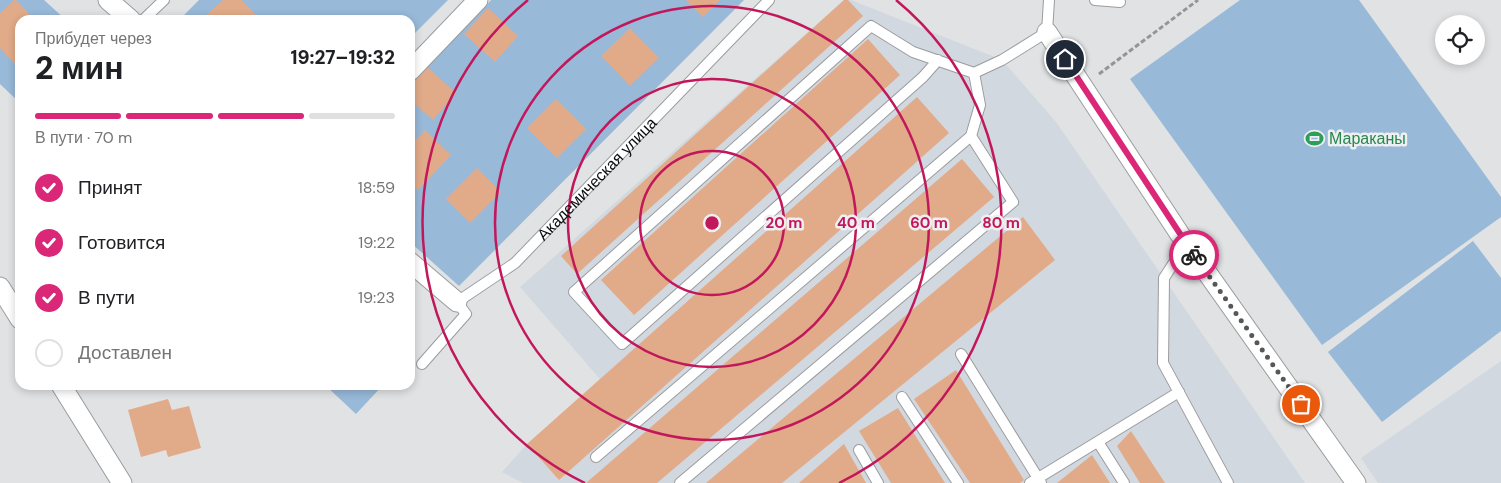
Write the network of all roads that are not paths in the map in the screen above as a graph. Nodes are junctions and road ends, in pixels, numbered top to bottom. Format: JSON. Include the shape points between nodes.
{"nodes":[{"id":1,"x":108,"y":0,"type":"edge"},
{"id":2,"x":164,"y":0,"type":"edge"},
{"id":3,"x":478,"y":0,"type":"edge"},
{"id":4,"x":769,"y":0,"type":"edge"},
{"id":5,"x":1049,"y":0,"type":"edge"},
{"id":6,"x":1095,"y":0,"type":"edge"},
{"id":7,"x":1120,"y":2,"type":"dead end"},
{"id":8,"x":125,"y":15,"type":"edge"},
{"id":9,"x":148,"y":15,"type":"edge"},
{"id":10,"x":1047,"y":32,"type":"junction"},
{"id":11,"x":938,"y":60,"type":"junction"},
{"id":12,"x":415,"y":66,"type":"edge"},
{"id":13,"x":974,"y":73,"type":"junction"},
{"id":14,"x":971,"y":136,"type":"junction"},
{"id":15,"x":1186,"y":244,"type":"junction"},
{"id":16,"x":415,"y":266,"type":"edge"},
{"id":17,"x":0,"y":287,"type":"edge"},
{"id":18,"x":457,"y":302,"type":"junction"},
{"id":19,"x":15,"y":311,"type":"edge"},
{"id":20,"x":961,"y":354,"type":"dead end"},
{"id":21,"x":422,"y":364,"type":"dead end"},
{"id":22,"x":64,"y":390,"type":"edge"},
{"id":23,"x":1179,"y":392,"type":"junction"},
{"id":24,"x":902,"y":397,"type":"dead end"},
{"id":25,"x":1098,"y":442,"type":"junction"},
{"id":26,"x":859,"y":450,"type":"dead end"},
{"id":27,"x":596,"y":457,"type":"dead end"},
{"id":28,"x":1036,"y":481,"type":"edge"},
{"id":29,"x":122,"y":483,"type":"edge"},
{"id":30,"x":680,"y":483,"type":"edge"},
{"id":31,"x":878,"y":483,"type":"edge"},
{"id":32,"x":958,"y":483,"type":"edge"},
{"id":33,"x":1124,"y":483,"type":"edge"},
{"id":34,"x":1228,"y":483,"type":"edge"},
{"id":35,"x":1356,"y":483,"type":"edge"}],
"edges":[{"from":1,"to":8,"type":"street"},
{"from":2,"to":9,"type":"lane"},
{"from":3,"to":12,"type":"street"},
{"from":4,"to":18,"type":"lane","name":"Академическая улица","via":[[515,263]]},
{"from":5,"to":10,"type":"lane"},
{"from":6,"to":7,"type":"lane"},
{"from":10,"to":13,"type":"lane"},
{"from":10,"to":15,"type":"street"},
{"from":11,"to":11,"type":"lane","via":[[913,52],[871,26],[574,292],[622,344],[923,77]]},
{"from":11,"to":13,"type":"lane"},
{"from":13,"to":14,"type":"lane","via":[[980,105]]},
{"from":14,"to":27,"type":"lane"},
{"from":14,"to":30,"type":"lane","via":[[1013,202]]},
{"from":15,"to":23,"type":"lane","via":[[1164,278],[1163,364]]},
{"from":15,"to":35,"type":"street"},
{"from":16,"to":18,"type":"street"},
{"from":17,"to":19,"type":"street"},
{"from":18,"to":21,"type":"lane","via":[[466,314]]},
{"from":20,"to":28,"type":"lane"},
{"from":22,"to":29,"type":"street"},
{"from":23,"to":25,"type":"lane"},
{"from":23,"to":34,"type":"lane"},
{"from":24,"to":32,"type":"lane"},
{"from":25,"to":28,"type":"lane"},
{"from":25,"to":33,"type":"lane"},
{"from":26,"to":31,"type":"lane"}]}
